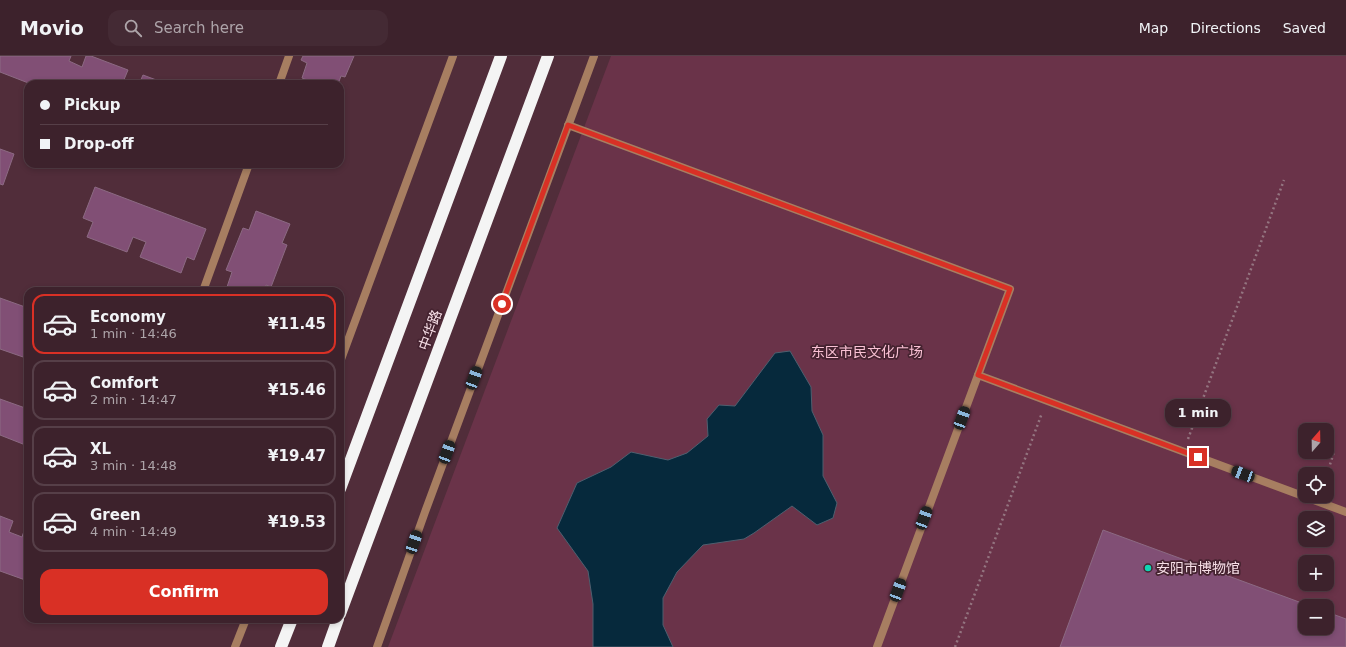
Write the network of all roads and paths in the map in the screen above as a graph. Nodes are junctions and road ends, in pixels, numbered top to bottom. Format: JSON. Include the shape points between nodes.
{"nodes":[{"id":1,"x":289,"y":56,"type":"edge"},
{"id":2,"x":453,"y":56,"type":"edge"},
{"id":3,"x":501,"y":56,"type":"edge"},
{"id":4,"x":548,"y":56,"type":"edge"},
{"id":5,"x":594,"y":56,"type":"edge"},
{"id":6,"x":280,"y":80,"type":"edge"},
{"id":7,"x":568,"y":125,"type":"junction"},
{"id":8,"x":248,"y":168,"type":"edge"},
{"id":9,"x":1284,"y":180,"type":"dead end"},
{"id":10,"x":203,"y":287,"type":"edge"},
{"id":11,"x":344,"y":351,"type":"edge"},
{"id":12,"x":978,"y":375,"type":"junction"},
{"id":13,"x":1046,"y":401,"type":"junction"},
{"id":14,"x":1184,"y":452,"type":"junction"},
{"id":15,"x":344,"y":478,"type":"edge"},
{"id":16,"x":1346,"y":512,"type":"edge"},
{"id":17,"x":344,"y":603,"type":"edge"},
{"id":18,"x":244,"y":623,"type":"edge"},
{"id":19,"x":290,"y":623,"type":"edge"},
{"id":20,"x":337,"y":623,"type":"edge"},
{"id":21,"x":235,"y":647,"type":"edge"},
{"id":22,"x":281,"y":647,"type":"edge"},
{"id":23,"x":328,"y":647,"type":"edge"},
{"id":24,"x":376,"y":647,"type":"edge"},
{"id":25,"x":877,"y":647,"type":"edge"},
{"id":26,"x":955,"y":647,"type":"edge"}],
"edges":[{"from":1,"to":6,"type":"street"},
{"from":2,"to":11,"type":"street"},
{"from":3,"to":15,"type":"highway","name":"中华路"},
{"from":4,"to":17,"type":"highway","name":"中华路"},
{"from":5,"to":7,"type":"street"},
{"from":7,"to":12,"type":"street","via":[[1010,289]]},
{"from":7,"to":24,"type":"street"},
{"from":8,"to":10,"type":"street"},
{"from":9,"to":14,"type":"path"},
{"from":12,"to":13,"type":"street"},
{"from":12,"to":25,"type":"street"},
{"from":13,"to":14,"type":"street"},
{"from":13,"to":26,"type":"path"},
{"from":14,"to":16,"type":"street"},
{"from":18,"to":21,"type":"street"},
{"from":19,"to":22,"type":"highway"},
{"from":20,"to":23,"type":"highway"}]}
